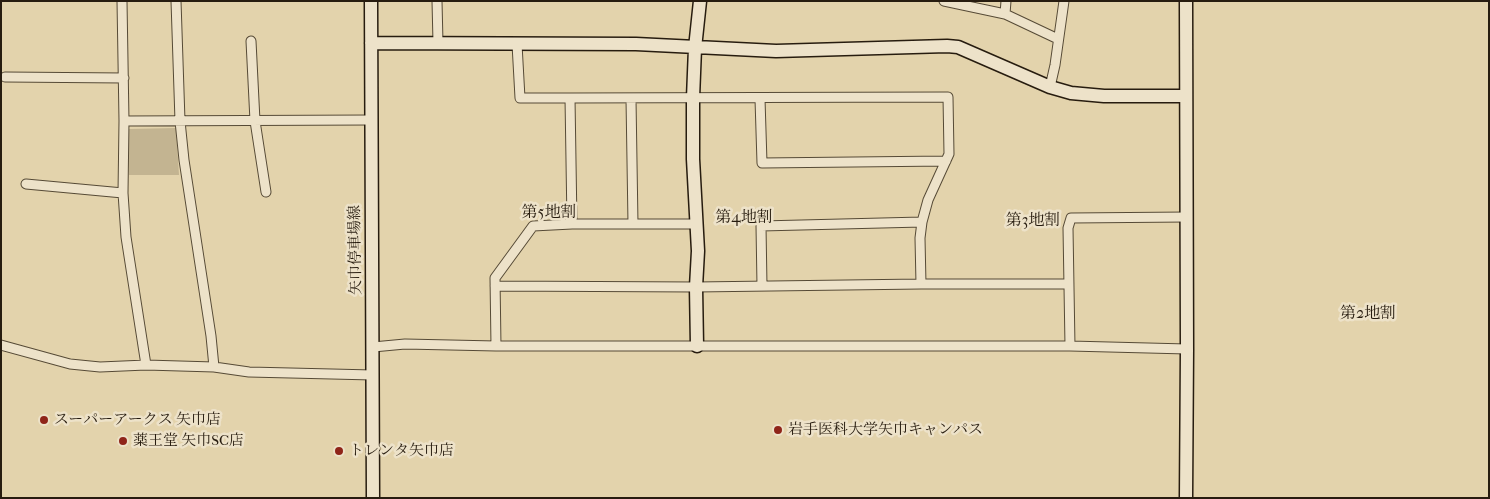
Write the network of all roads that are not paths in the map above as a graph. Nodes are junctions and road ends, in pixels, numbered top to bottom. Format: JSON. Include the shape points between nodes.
{"nodes":[{"id":1,"x":122,"y":1,"type":"edge"},
{"id":2,"x":176,"y":1,"type":"edge"},
{"id":3,"x":371,"y":1,"type":"edge"},
{"id":4,"x":437,"y":1,"type":"edge"},
{"id":5,"x":700,"y":1,"type":"edge"},
{"id":6,"x":944,"y":1,"type":"edge"},
{"id":7,"x":1006,"y":1,"type":"edge"},
{"id":8,"x":1064,"y":1,"type":"edge"},
{"id":9,"x":1186,"y":1,"type":"edge"},
{"id":10,"x":1005,"y":14,"type":"junction"},
{"id":11,"x":1058,"y":39,"type":"junction"},
{"id":12,"x":251,"y":41,"type":"dead end"},
{"id":13,"x":371,"y":43,"type":"junction"},
{"id":14,"x":438,"y":43,"type":"junction"},
{"id":15,"x":517,"y":44,"type":"junction"},
{"id":16,"x":694,"y":48,"type":"junction"},
{"id":17,"x":4,"y":78,"type":"dead end"},
{"id":18,"x":124,"y":78,"type":"junction"},
{"id":19,"x":1050,"y":87,"type":"junction"},
{"id":20,"x":1186,"y":96,"type":"junction"},
{"id":21,"x":570,"y":98,"type":"junction"},
{"id":22,"x":693,"y":98,"type":"junction"},
{"id":23,"x":631,"y":99,"type":"junction"},
{"id":24,"x":760,"y":99,"type":"junction"},
{"id":25,"x":371,"y":120,"type":"junction"},
{"id":26,"x":124,"y":121,"type":"junction"},
{"id":27,"x":180,"y":121,"type":"junction"},
{"id":28,"x":256,"y":121,"type":"junction"},
{"id":29,"x":946,"y":161,"type":"junction"},
{"id":30,"x":26,"y":184,"type":"dead end"},
{"id":31,"x":266,"y":192,"type":"dead end"},
{"id":32,"x":123,"y":193,"type":"junction"},
{"id":33,"x":1187,"y":217,"type":"junction"},
{"id":34,"x":922,"y":222,"type":"junction"},
{"id":35,"x":572,"y":224,"type":"junction"},
{"id":36,"x":632,"y":224,"type":"junction"},
{"id":37,"x":697,"y":224,"type":"junction"},
{"id":38,"x":921,"y":284,"type":"junction"},
{"id":39,"x":1068,"y":284,"type":"junction"},
{"id":40,"x":495,"y":286,"type":"junction"},
{"id":41,"x":762,"y":286,"type":"junction"},
{"id":42,"x":696,"y":287,"type":"junction"},
{"id":43,"x":1,"y":345,"type":"edge"},
{"id":44,"x":496,"y":346,"type":"junction"},
{"id":45,"x":698,"y":346,"type":"junction"},
{"id":46,"x":1070,"y":346,"type":"junction"},
{"id":47,"x":373,"y":347,"type":"junction"},
{"id":48,"x":1188,"y":349,"type":"junction"},
{"id":49,"x":146,"y":365,"type":"junction"},
{"id":50,"x":214,"y":367,"type":"junction"},
{"id":51,"x":373,"y":375,"type":"junction"},
{"id":52,"x":373,"y":498,"type":"edge"},
{"id":53,"x":1186,"y":498,"type":"edge"}],
"edges":[{"from":1,"to":18,"type":"street"},
{"from":2,"to":27,"type":"street"},
{"from":3,"to":13,"type":"street","name":"矢巾停車場線"},
{"from":4,"to":14,"type":"street"},
{"from":5,"to":16,"type":"street"},
{"from":6,"to":10,"type":"street"},
{"from":7,"to":10,"type":"street"},
{"from":8,"to":11,"type":"street"},
{"from":9,"to":20,"type":"street"},
{"from":10,"to":11,"type":"street"},
{"from":11,"to":19,"type":"street"},
{"from":12,"to":28,"type":"street"},
{"from":13,"to":14,"type":"street"},
{"from":13,"to":25,"type":"street","name":"矢巾停車場線"},
{"from":14,"to":15,"type":"street"},
{"from":15,"to":16,"type":"street","via":[[636,44]]},
{"from":15,"to":21,"type":"street","via":[[520,98]]},
{"from":16,"to":19,"type":"street","via":[[776,51],[958,47]]},
{"from":16,"to":22,"type":"street"},
{"from":17,"to":18,"type":"street"},
{"from":18,"to":26,"type":"street"},
{"from":19,"to":20,"type":"street","via":[[1104,96]]},
{"from":20,"to":33,"type":"street"},
{"from":21,"to":23,"type":"street"},
{"from":21,"to":35,"type":"street"},
{"from":22,"to":23,"type":"street"},
{"from":22,"to":24,"type":"street"},
{"from":22,"to":37,"type":"street"},
{"from":23,"to":36,"type":"street"},
{"from":24,"to":29,"type":"street","via":[[762,163]]},
{"from":24,"to":29,"type":"street","via":[[948,98],[949,154]]},
{"from":25,"to":28,"type":"street"},
{"from":25,"to":47,"type":"street","name":"矢巾停車場線"},
{"from":26,"to":27,"type":"street"},
{"from":26,"to":32,"type":"street"},
{"from":27,"to":28,"type":"street"},
{"from":27,"to":50,"type":"street"},
{"from":28,"to":31,"type":"street"},
{"from":29,"to":34,"type":"street"},
{"from":30,"to":32,"type":"street"},
{"from":32,"to":49,"type":"street","via":[[126,237]]},
{"from":33,"to":39,"type":"street","via":[[1071,218],[1068,228]]},
{"from":33,"to":48,"type":"street"},
{"from":34,"to":38,"type":"street"},
{"from":34,"to":41,"type":"street","via":[[761,226]]},
{"from":35,"to":36,"type":"street"},
{"from":35,"to":40,"type":"street","via":[[533,226],[495,278]]},
{"from":36,"to":37,"type":"street"},
{"from":37,"to":42,"type":"street"},
{"from":38,"to":39,"type":"street"},
{"from":38,"to":41,"type":"street"},
{"from":39,"to":46,"type":"street"},
{"from":40,"to":42,"type":"street"},
{"from":40,"to":44,"type":"street"},
{"from":41,"to":42,"type":"street"},
{"from":42,"to":45,"type":"street"},
{"from":43,"to":49,"type":"street","via":[[70,364]]},
{"from":44,"to":45,"type":"street"},
{"from":44,"to":47,"type":"street","via":[[405,344]]},
{"from":45,"to":46,"type":"street"},
{"from":46,"to":48,"type":"street"},
{"from":47,"to":51,"type":"street","name":"矢巾停車場線"},
{"from":48,"to":53,"type":"street"},
{"from":49,"to":50,"type":"street"},
{"from":50,"to":51,"type":"street","via":[[249,372]]},
{"from":51,"to":52,"type":"street","name":"矢巾停車場線"}]}
